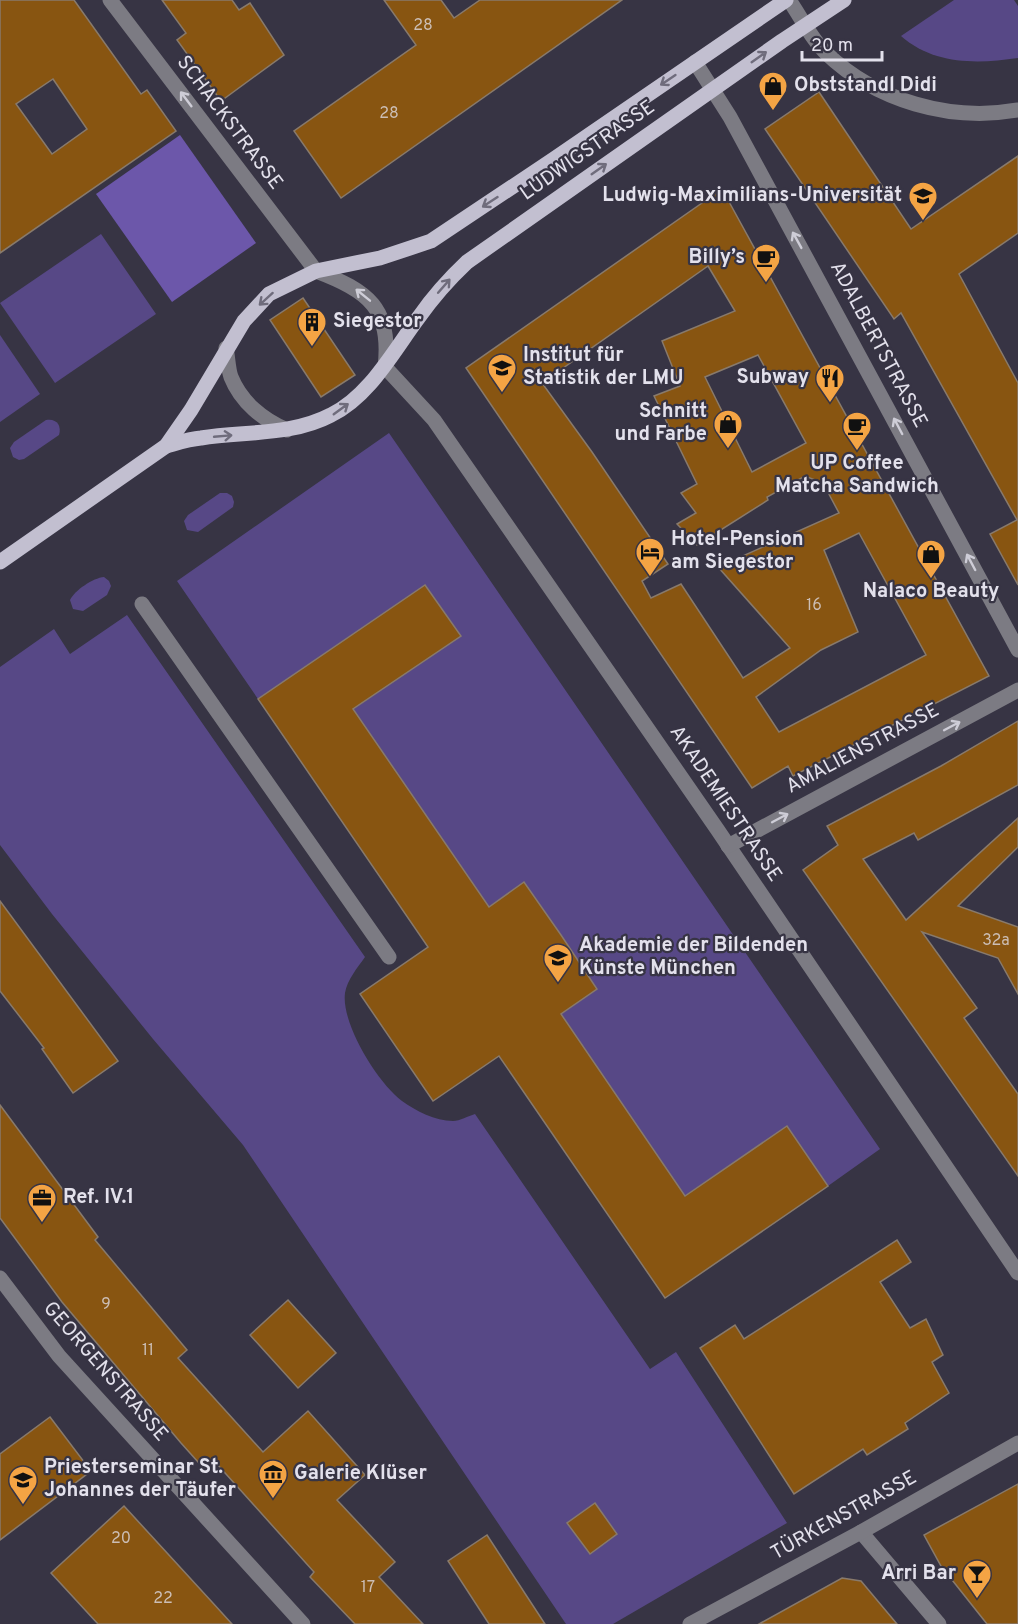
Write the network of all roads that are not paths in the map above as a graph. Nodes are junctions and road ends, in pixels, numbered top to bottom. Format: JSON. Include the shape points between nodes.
{"nodes":[{"id":1,"x":110,"y":0,"type":"edge"},
{"id":2,"x":788,"y":0,"type":"edge"},
{"id":3,"x":844,"y":0,"type":"edge"},
{"id":4,"x":806,"y":25,"type":"junction"},
{"id":5,"x":695,"y":62,"type":"junction"},
{"id":6,"x":713,"y":89,"type":"junction"},
{"id":7,"x":1018,"y":110,"type":"edge"},
{"id":8,"x":316,"y":271,"type":"junction"},
{"id":9,"x":226,"y":348,"type":"junction"},
{"id":10,"x":385,"y":367,"type":"junction"},
{"id":11,"x":286,"y":430,"type":"junction"},
{"id":12,"x":166,"y":446,"type":"junction"},
{"id":13,"x":0,"y":562,"type":"edge"},
{"id":14,"x":142,"y":604,"type":"dead end"},
{"id":15,"x":1018,"y":650,"type":"edge"},
{"id":16,"x":1018,"y":690,"type":"edge"},
{"id":17,"x":728,"y":846,"type":"junction"},
{"id":18,"x":389,"y":957,"type":"dead end"},
{"id":19,"x":1018,"y":1273,"type":"edge"},
{"id":20,"x":0,"y":1278,"type":"edge"},
{"id":21,"x":1018,"y":1443,"type":"edge"},
{"id":22,"x":861,"y":1532,"type":"junction"},
{"id":23,"x":303,"y":1624,"type":"edge"},
{"id":24,"x":690,"y":1624,"type":"edge"},
{"id":25,"x":939,"y":1624,"type":"edge"}],
"edges":[{"from":8,"to":1,"type":"street","name":"SCHACKSTRASSE","one_way":true},
{"from":2,"to":4,"type":"street"},
{"from":2,"to":5,"type":"main road","name":"LUDWIGSTRASSE"},
{"from":3,"to":4,"type":"main road","name":"LUDWIGSTRASSE"},
{"from":6,"to":4,"type":"main road","name":"LUDWIGSTRASSE","one_way":true},
{"from":4,"to":7,"type":"street","via":[[825,52],[860,80],[893,97],[964,114]]},
{"from":5,"to":6,"type":"street","name":"ADALBERTSTRASSE"},
{"from":5,"to":8,"type":"main road","name":"LUDWIGSTRASSE","one_way":true,"via":[[431,241],[380,258]]},
{"from":10,"to":6,"type":"main road","name":"LUDWIGSTRASSE","one_way":true,"via":[[418,318],[467,262]]},
{"from":15,"to":6,"type":"street","name":"ADALBERTSTRASSE","one_way":true},
{"from":8,"to":9,"type":"main road","one_way":true,"via":[[269,294]]},
{"from":10,"to":8,"type":"street","one_way":true,"via":[[387,346],[375,306],[347,283]]},
{"from":9,"to":11,"type":"street","via":[[231,376],[240,394],[270,423]]},
{"from":9,"to":12,"type":"main road"},
{"from":11,"to":10,"type":"main road","one_way":true,"via":[[332,415]]},
{"from":10,"to":17,"type":"street","name":"AKADEMIESTRASSE","via":[[434,420]]},
{"from":12,"to":11,"type":"main road","one_way":true,"via":[[201,437]]},
{"from":12,"to":13,"type":"main road"},
{"from":14,"to":18,"type":"street"},
{"from":17,"to":16,"type":"street","name":"AMALIENSTRASSE","one_way":true},
{"from":17,"to":19,"type":"street","name":"AKADEMIESTRASSE"},
{"from":20,"to":23,"type":"street","name":"GEORGENSTRASSE","via":[[59,1356]]},
{"from":21,"to":22,"type":"street","name":"TÜRKENSTRASSE"},
{"from":22,"to":24,"type":"street","name":"TÜRKENSTRASSE"},
{"from":22,"to":25,"type":"street"}]}
